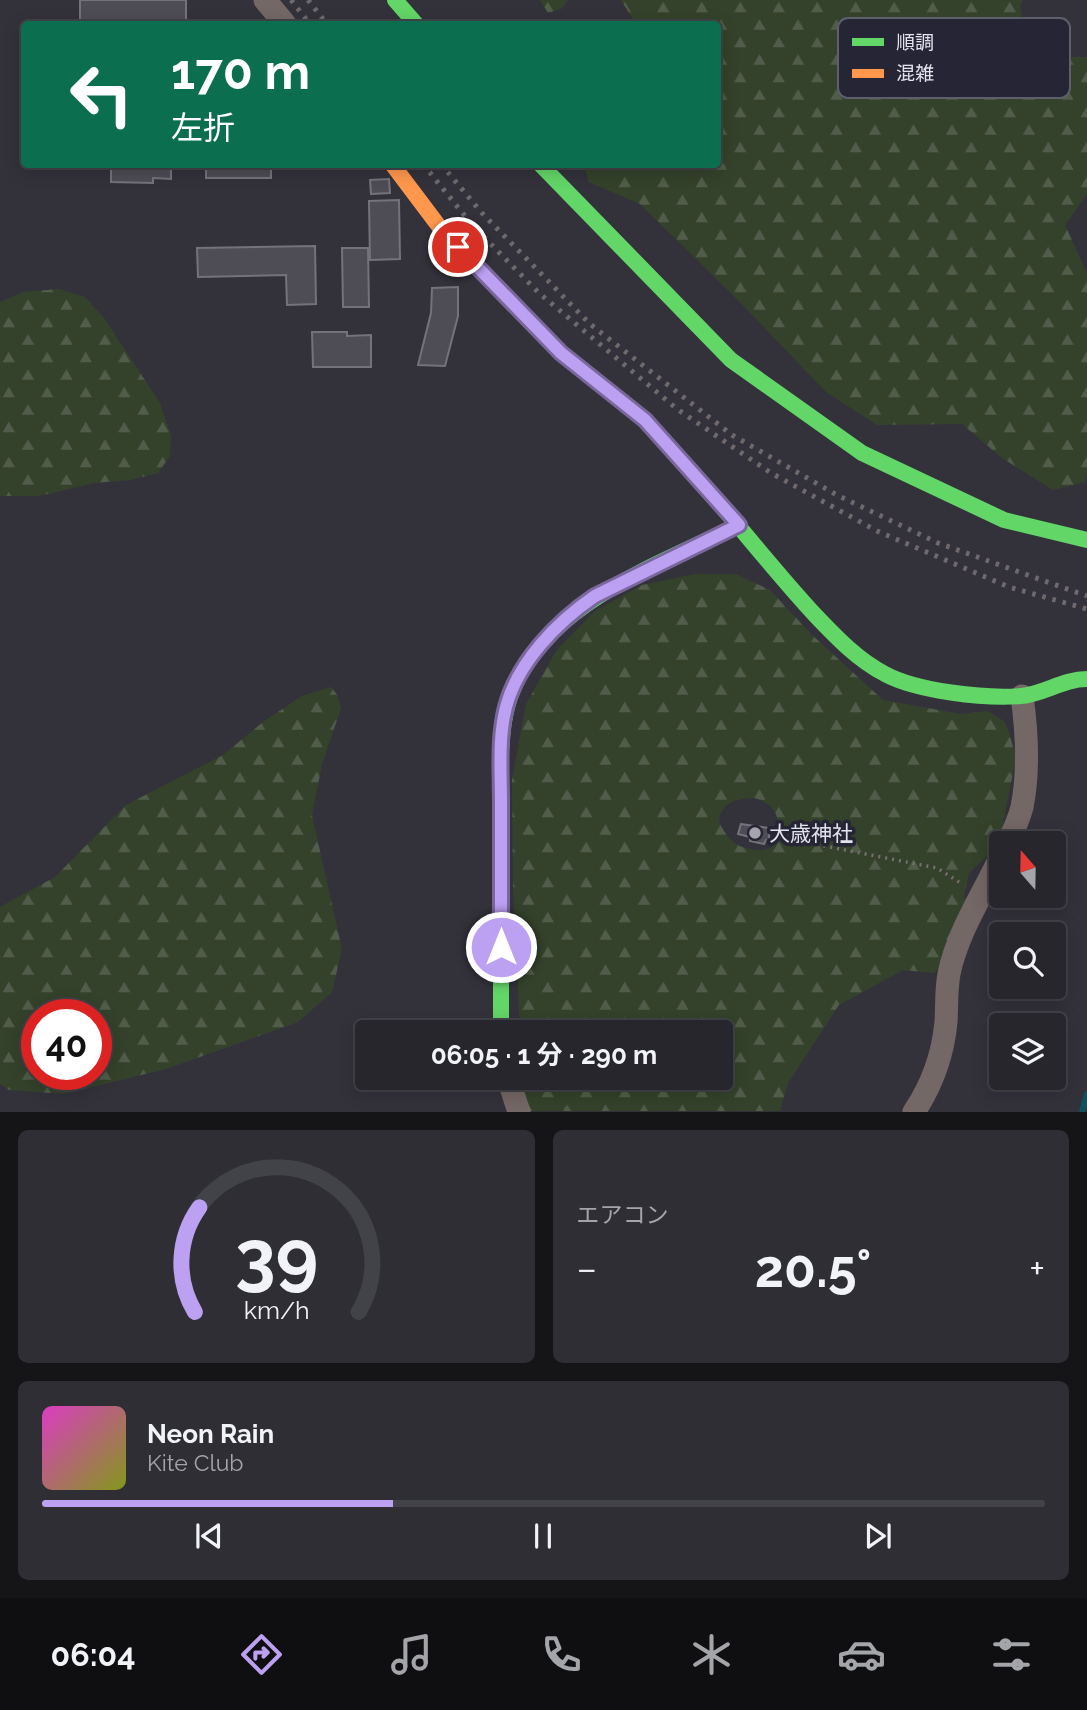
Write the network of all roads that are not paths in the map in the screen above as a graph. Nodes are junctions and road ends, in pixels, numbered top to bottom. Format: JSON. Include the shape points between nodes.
{"nodes":[{"id":1,"x":265,"y":0,"type":"edge"},
{"id":2,"x":395,"y":0,"type":"edge"},
{"id":3,"x":282,"y":21,"type":"edge"},
{"id":4,"x":413,"y":21,"type":"edge"},
{"id":5,"x":395,"y":168,"type":"edge"},
{"id":6,"x":544,"y":168,"type":"edge"},
{"id":7,"x":739,"y":525,"type":"junction"},
{"id":8,"x":1087,"y":540,"type":"edge"},
{"id":9,"x":1087,"y":679,"type":"edge"},
{"id":10,"x":1022,"y":696,"type":"junction"},
{"id":11,"x":1012,"y":831,"type":"edge"},
{"id":12,"x":989,"y":882,"type":"edge"},
{"id":13,"x":501,"y":1020,"type":"edge"},
{"id":14,"x":512,"y":1090,"type":"edge"},
{"id":15,"x":519,"y":1111,"type":"edge"},
{"id":16,"x":914,"y":1111,"type":"edge"}],
"edges":[{"from":1,"to":3,"type":"street"},
{"from":2,"to":4,"type":"main road"},
{"from":5,"to":7,"type":"main road","via":[[441,229],[561,353],[645,420]]},
{"from":6,"to":8,"type":"main road","via":[[731,360],[862,453],[1004,520]]},
{"from":7,"to":10,"type":"main road","via":[[847,648],[886,675],[959,694]]},
{"from":7,"to":13,"type":"main road","via":[[578,608],[544,642],[513,689],[501,752]]},
{"from":9,"to":10,"type":"main road","via":[[1072,679]]},
{"from":10,"to":11,"type":"street","via":[[1026,764],[1022,806]]},
{"from":12,"to":16,"type":"street","via":[[958,944],[948,975],[940,1057]]},
{"from":14,"to":15,"type":"street"}]}
